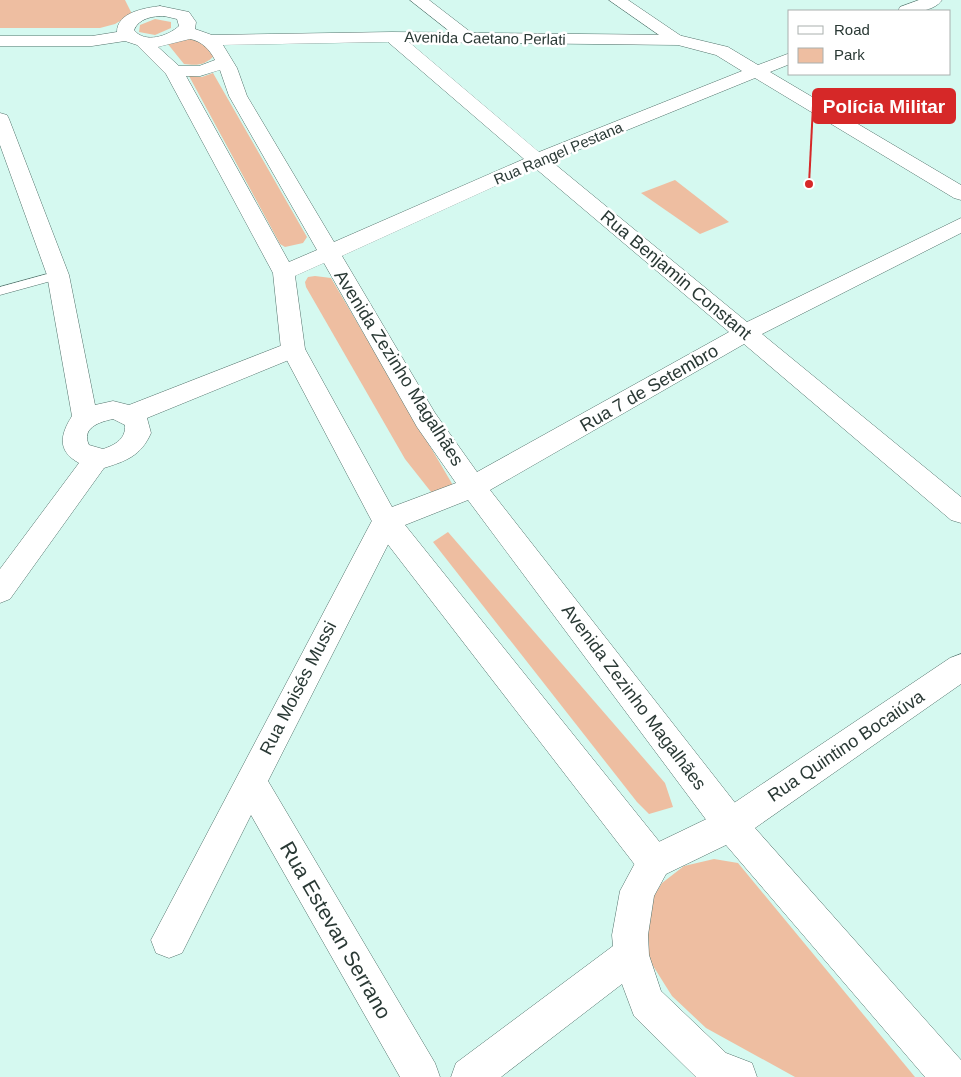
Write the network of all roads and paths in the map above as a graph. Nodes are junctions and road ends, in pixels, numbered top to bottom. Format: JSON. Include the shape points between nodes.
{"nodes":[{"id":1,"x":175,"y":0,"type":"edge"},
{"id":2,"x":418,"y":0,"type":"edge"},
{"id":3,"x":617,"y":0,"type":"edge"},
{"id":4,"x":934,"y":0,"type":"edge"},
{"id":5,"x":909,"y":10,"type":"edge"},
{"id":6,"x":186,"y":17,"type":"junction"},
{"id":7,"x":134,"y":23,"type":"edge"},
{"id":8,"x":0,"y":32,"type":"edge"},
{"id":9,"x":392,"y":36,"type":"junction"},
{"id":10,"x":175,"y":37,"type":"junction"},
{"id":11,"x":468,"y":37,"type":"junction"},
{"id":12,"x":207,"y":40,"type":"junction"},
{"id":13,"x":678,"y":40,"type":"junction"},
{"id":14,"x":0,"y":42,"type":"edge"},
{"id":15,"x":788,"y":59,"type":"edge"},
{"id":16,"x":225,"y":63,"type":"junction"},
{"id":17,"x":174,"y":71,"type":"junction"},
{"id":18,"x":755,"y":71,"type":"junction"},
{"id":19,"x":0,"y":119,"type":"edge"},
{"id":20,"x":537,"y":160,"type":"junction"},
{"id":21,"x":961,"y":194,"type":"edge"},
{"id":22,"x":961,"y":225,"type":"edge"},
{"id":23,"x":329,"y":254,"type":"junction"},
{"id":24,"x":284,"y":273,"type":"junction"},
{"id":25,"x":58,"y":275,"type":"junction"},
{"id":26,"x":0,"y":291,"type":"edge"},
{"id":27,"x":745,"y":333,"type":"junction"},
{"id":28,"x":293,"y":350,"type":"junction"},
{"id":29,"x":130,"y":415,"type":"junction"},
{"id":30,"x":84,"y":420,"type":"junction"},
{"id":31,"x":97,"y":458,"type":"junction"},
{"id":32,"x":473,"y":487,"type":"junction"},
{"id":33,"x":961,"y":512,"type":"edge"},
{"id":34,"x":386,"y":521,"type":"junction"},
{"id":35,"x":0,"y":591,"type":"edge"},
{"id":36,"x":961,"y":667,"type":"edge"},
{"id":37,"x":250,"y":784,"type":"junction"},
{"id":38,"x":731,"y":825,"type":"junction"},
{"id":39,"x":654,"y":862,"type":"junction"},
{"id":40,"x":169,"y":940,"type":"dead end"},
{"id":41,"x":631,"y":955,"type":"junction"},
{"id":42,"x":715,"y":1074,"type":"edge"},
{"id":43,"x":421,"y":1077,"type":"edge"},
{"id":44,"x":470,"y":1077,"type":"edge"},
{"id":45,"x":950,"y":1077,"type":"edge"}],
"edges":[{"from":1,"to":6,"type":"street"},
{"from":2,"to":11,"type":"street"},
{"from":3,"to":13,"type":"street"},
{"from":4,"to":5,"type":"street"},
{"from":6,"to":7,"type":"street","via":[[165,11]]},
{"from":6,"to":10,"type":"street","via":[[188,27]]},
{"from":7,"to":8,"type":"street","via":[[108,31]]},
{"from":7,"to":10,"type":"street","via":[[160,41]]},
{"from":7,"to":14,"type":"street","via":[[92,41]]},
{"from":7,"to":17,"type":"street"},
{"from":9,"to":11,"type":"street","name":"Avenida Caetano Perlati"},
{"from":9,"to":12,"type":"street","name":"Avenida Caetano Perlati"},
{"from":9,"to":20,"type":"street","name":"Rua Benjamin Constant"},
{"from":10,"to":12,"type":"street","via":[[194,33]]},
{"from":11,"to":13,"type":"street","name":"Avenida Caetano Perlati"},
{"from":12,"to":16,"type":"street","name":"Avenida Zezinho Magalhães","via":[[218,48]]},
{"from":13,"to":18,"type":"street","name":"Avenida Caetano Perlati","via":[[722,51]]},
{"from":15,"to":18,"type":"street","name":"Rua Rangel Pestana"},
{"from":16,"to":17,"type":"street","via":[[200,71]]},
{"from":16,"to":23,"type":"street","name":"Avenida Zezinho Magalhães","via":[[238,96]]},
{"from":17,"to":24,"type":"street"},
{"from":18,"to":20,"type":"street","name":"Rua Rangel Pestana"},
{"from":18,"to":21,"type":"street","name":"Avenida Caetano Perlati"},
{"from":19,"to":25,"type":"street"},
{"from":20,"to":23,"type":"street","name":"Rua Rangel Pestana"},
{"from":20,"to":27,"type":"street","name":"Rua Benjamin Constant"},
{"from":22,"to":27,"type":"street","name":"Rua 7 de Setembro"},
{"from":23,"to":24,"type":"street","name":"Rua Rangel Pestana"},
{"from":23,"to":32,"type":"street","name":"Avenida Zezinho Magalhães","via":[[426,420]]},
{"from":24,"to":28,"type":"street"},
{"from":25,"to":26,"type":"lane"},
{"from":25,"to":30,"type":"street"},
{"from":27,"to":32,"type":"street","name":"Rua 7 de Setembro"},
{"from":27,"to":33,"type":"street","name":"Rua Benjamin Constant"},
{"from":28,"to":29,"type":"street"},
{"from":28,"to":34,"type":"street"},
{"from":29,"to":30,"type":"street","via":[[113,410]]},
{"from":29,"to":31,"type":"street","via":[[138,427],[134,442],[118,454]]},
{"from":30,"to":31,"type":"street","via":[[73,433],[74,448],[88,457]]},
{"from":31,"to":35,"type":"street"},
{"from":32,"to":34,"type":"street"},
{"from":32,"to":38,"type":"street","name":"Avenida Zezinho Magalhães"},
{"from":34,"to":37,"type":"street","name":"Rua Moisés Mussi"},
{"from":34,"to":39,"type":"street"},
{"from":36,"to":38,"type":"street","name":"Rua Quintino Bocaiúva"},
{"from":37,"to":40,"type":"street","name":"Rua Moisés Mussi"},
{"from":37,"to":43,"type":"street","name":"Rua Estevan Serrano"},
{"from":38,"to":39,"type":"street"},
{"from":38,"to":45,"type":"street","name":"Avenida Zezinho Magalhães"},
{"from":39,"to":41,"type":"street","via":[[637,891],[630,935]]},
{"from":41,"to":42,"type":"street","via":[[647,1003]]},
{"from":41,"to":44,"type":"street"}]}
